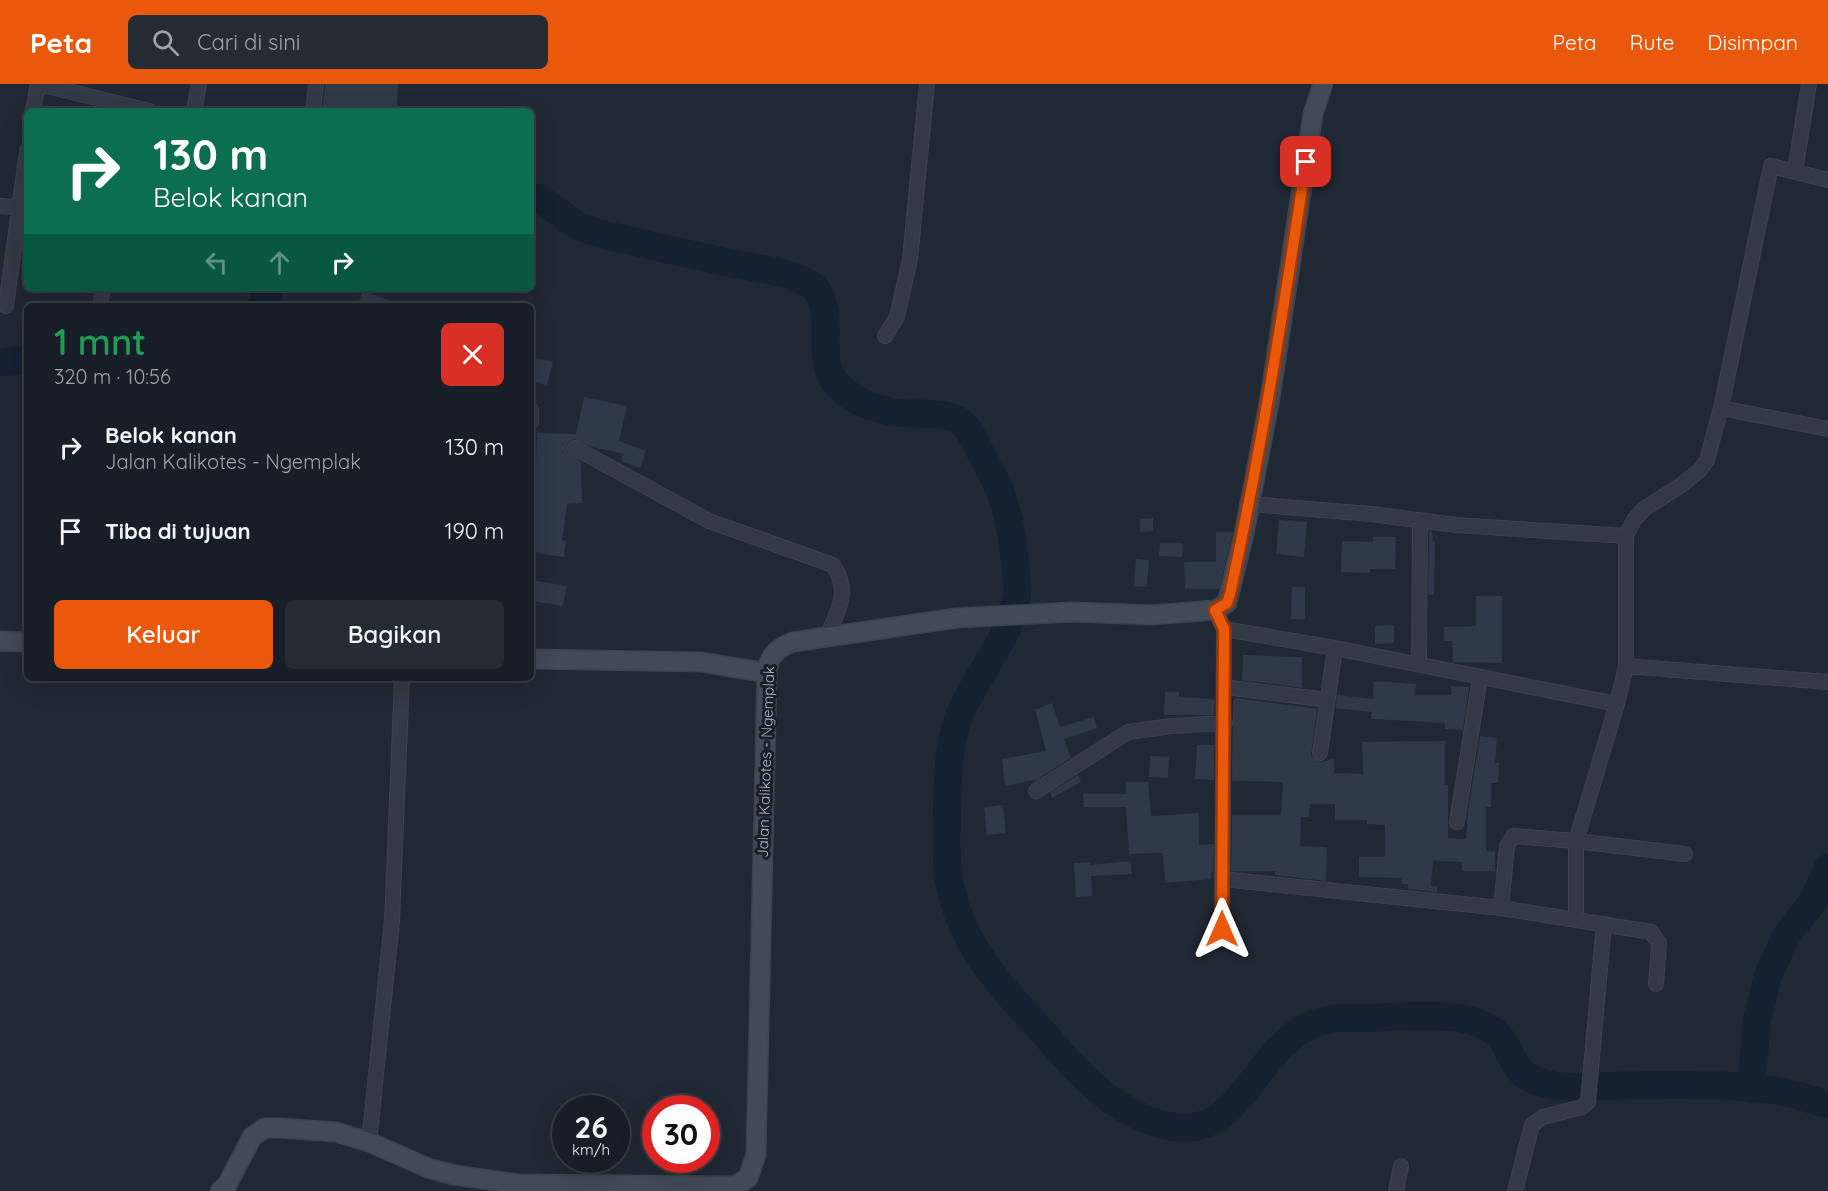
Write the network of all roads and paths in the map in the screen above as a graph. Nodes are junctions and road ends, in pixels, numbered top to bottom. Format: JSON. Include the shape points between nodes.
{"nodes":[{"id":1,"x":39,"y":84,"type":"edge"},
{"id":2,"x":200,"y":84,"type":"edge"},
{"id":3,"x":316,"y":84,"type":"edge"},
{"id":4,"x":927,"y":84,"type":"edge"},
{"id":5,"x":1323,"y":84,"type":"edge"},
{"id":6,"x":1809,"y":84,"type":"edge"},
{"id":7,"x":34,"y":108,"type":"edge"},
{"id":8,"x":137,"y":108,"type":"edge"},
{"id":9,"x":195,"y":108,"type":"edge"},
{"id":10,"x":313,"y":108,"type":"edge"},
{"id":11,"x":1795,"y":171,"type":"junction"},
{"id":12,"x":1828,"y":180,"type":"edge"},
{"id":13,"x":0,"y":206,"type":"edge"},
{"id":14,"x":23,"y":207,"type":"edge"},
{"id":15,"x":6,"y":306,"type":"dead end"},
{"id":16,"x":885,"y":336,"type":"dead end"},
{"id":17,"x":1721,"y":408,"type":"junction"},
{"id":18,"x":1828,"y":429,"type":"edge"},
{"id":19,"x":575,"y":448,"type":"dead end"},
{"id":20,"x":1250,"y":504,"type":"junction"},
{"id":21,"x":1420,"y":520,"type":"junction"},
{"id":22,"x":1626,"y":536,"type":"junction"},
{"id":23,"x":1215,"y":610,"type":"junction"},
{"id":24,"x":1224,"y":629,"type":"junction"},
{"id":25,"x":827,"y":637,"type":"junction"},
{"id":26,"x":0,"y":641,"type":"edge"},
{"id":27,"x":24,"y":642,"type":"edge"},
{"id":28,"x":1335,"y":648,"type":"junction"},
{"id":29,"x":534,"y":659,"type":"edge"},
{"id":30,"x":1419,"y":664,"type":"junction"},
{"id":31,"x":1626,"y":666,"type":"junction"},
{"id":32,"x":767,"y":673,"type":"junction"},
{"id":33,"x":1480,"y":678,"type":"junction"},
{"id":34,"x":402,"y":681,"type":"edge"},
{"id":35,"x":1828,"y":682,"type":"edge"},
{"id":36,"x":1224,"y":687,"type":"junction"},
{"id":37,"x":1328,"y":700,"type":"junction"},
{"id":38,"x":1617,"y":704,"type":"junction"},
{"id":39,"x":1225,"y":723,"type":"junction"},
{"id":40,"x":1320,"y":753,"type":"dead end"},
{"id":41,"x":1036,"y":791,"type":"dead end"},
{"id":42,"x":1457,"y":822,"type":"dead end"},
{"id":43,"x":1576,"y":841,"type":"junction"},
{"id":44,"x":1685,"y":854,"type":"dead end"},
{"id":45,"x":1222,"y":879,"type":"junction"},
{"id":46,"x":1501,"y":908,"type":"junction"},
{"id":47,"x":1576,"y":918,"type":"junction"},
{"id":48,"x":1604,"y":924,"type":"junction"},
{"id":49,"x":1222,"y":929,"type":"dead end"},
{"id":50,"x":1656,"y":984,"type":"dead end"},
{"id":51,"x":369,"y":1142,"type":"junction"},
{"id":52,"x":1401,"y":1166,"type":"dead end"},
{"id":53,"x":599,"y":1187,"type":"edge"},
{"id":54,"x":735,"y":1189,"type":"edge"},
{"id":55,"x":220,"y":1191,"type":"edge"},
{"id":56,"x":1396,"y":1191,"type":"edge"},
{"id":57,"x":1515,"y":1191,"type":"edge"}],
"edges":[{"from":1,"to":7,"type":"street"},
{"from":1,"to":8,"type":"street"},
{"from":2,"to":9,"type":"street"},
{"from":3,"to":10,"type":"street"},
{"from":4,"to":16,"type":"street","via":[[910,259],[897,317]]},
{"from":5,"to":20,"type":"street","via":[[1313,114]]},
{"from":6,"to":11,"type":"street"},
{"from":11,"to":12,"type":"street"},
{"from":11,"to":17,"type":"street","via":[[1772,166]]},
{"from":13,"to":14,"type":"street"},
{"from":14,"to":15,"type":"street"},
{"from":17,"to":18,"type":"street"},
{"from":17,"to":22,"type":"street","via":[[1707,460],[1700,470],[1645,508]]},
{"from":19,"to":25,"type":"street","via":[[710,521],[833,565],[842,583],[842,600]]},
{"from":20,"to":21,"type":"street"},
{"from":20,"to":23,"type":"street","via":[[1230,594],[1227,603]]},
{"from":21,"to":22,"type":"street"},
{"from":21,"to":30,"type":"street"},
{"from":22,"to":31,"type":"street"},
{"from":23,"to":24,"type":"street"},
{"from":23,"to":25,"type":"street","name":"Jalan Kalikotes - Ngemplak","via":[[1152,615],[1015,614],[956,618]]},
{"from":24,"to":28,"type":"street"},
{"from":24,"to":36,"type":"street"},
{"from":25,"to":32,"type":"street","name":"Jalan Kalikotes - Ngemplak","via":[[781,646],[770,658]]},
{"from":26,"to":27,"type":"street"},
{"from":28,"to":30,"type":"street"},
{"from":28,"to":37,"type":"street"},
{"from":29,"to":32,"type":"street","via":[[701,662]]},
{"from":30,"to":33,"type":"street"},
{"from":31,"to":35,"type":"street"},
{"from":31,"to":38,"type":"street"},
{"from":32,"to":54,"type":"street","name":"Jalan Kalikotes - Ngemplak","via":[[756,1155],[747,1178]]},
{"from":33,"to":38,"type":"street"},
{"from":33,"to":42,"type":"street"},
{"from":34,"to":51,"type":"street","via":[[392,921]]},
{"from":36,"to":37,"type":"street"},
{"from":36,"to":39,"type":"street"},
{"from":37,"to":40,"type":"street"},
{"from":38,"to":43,"type":"street"},
{"from":39,"to":41,"type":"street","via":[[1128,732]]},
{"from":39,"to":45,"type":"street"},
{"from":43,"to":44,"type":"street"},
{"from":43,"to":46,"type":"street","via":[[1517,836],[1510,839]]},
{"from":43,"to":47,"type":"street"},
{"from":45,"to":46,"type":"street"},
{"from":45,"to":49,"type":"street"},
{"from":46,"to":47,"type":"street"},
{"from":47,"to":48,"type":"street"},
{"from":48,"to":50,"type":"street","via":[[1652,932],[1657,937],[1660,950]]},
{"from":48,"to":57,"type":"street","via":[[1588,1102],[1532,1125]]},
{"from":51,"to":53,"type":"street","name":"Jalan Kalikotes - Ngemplak","via":[[454,1175],[518,1184]]},
{"from":51,"to":55,"type":"street","name":"Jalan Kalikotes - Ngemplak","via":[[316,1129],[265,1128],[252,1137]]},
{"from":52,"to":56,"type":"street"},
{"from":53,"to":54,"type":"street","name":"Jalan Kalikotes - Ngemplak"}]}
